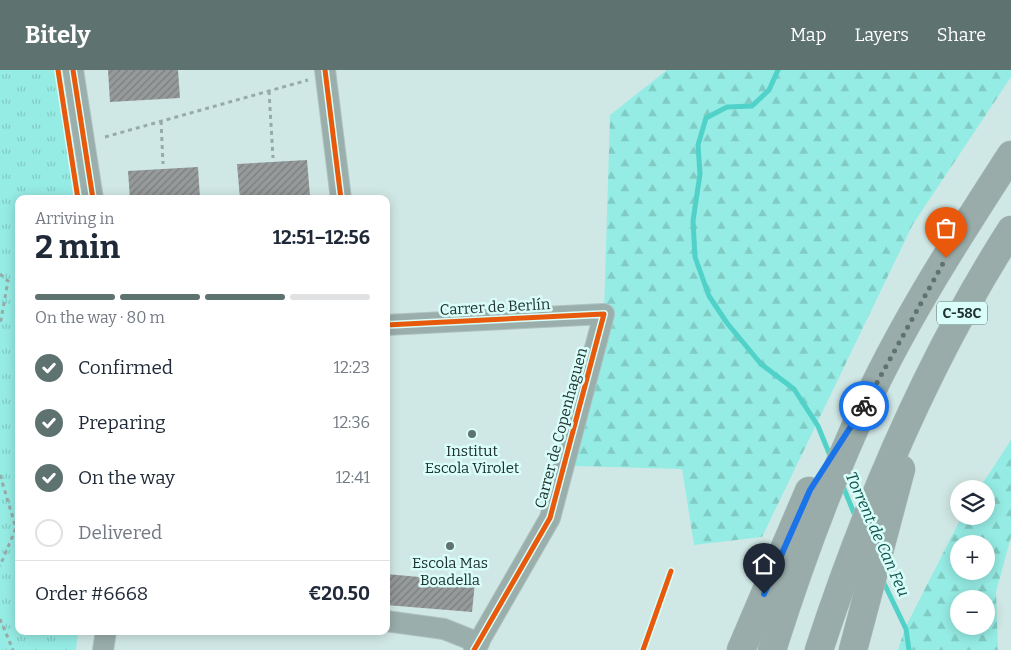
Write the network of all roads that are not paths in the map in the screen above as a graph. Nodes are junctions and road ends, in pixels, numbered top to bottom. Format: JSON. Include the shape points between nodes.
{"nodes":[{"id":1,"x":72,"y":70,"type":"edge"},
{"id":2,"x":317,"y":75,"type":"edge"},
{"id":3,"x":1011,"y":155,"type":"edge"},
{"id":4,"x":93,"y":195,"type":"edge"},
{"id":5,"x":340,"y":195,"type":"edge"},
{"id":6,"x":1011,"y":230,"type":"edge"},
{"id":7,"x":604,"y":314,"type":"joint"},
{"id":8,"x":390,"y":325,"type":"edge"},
{"id":9,"x":868,"y":399,"type":"junction"},
{"id":10,"x":919,"y":400,"type":"junction"},
{"id":11,"x":390,"y":622,"type":"edge"},
{"id":12,"x":105,"y":635,"type":"edge"},
{"id":13,"x":476,"y":647,"type":"edge"},
{"id":14,"x":103,"y":650,"type":"edge"},
{"id":15,"x":741,"y":650,"type":"edge"},
{"id":16,"x":772,"y":650,"type":"edge"},
{"id":17,"x":818,"y":650,"type":"edge"},
{"id":18,"x":853,"y":650,"type":"edge"}],
"edges":[{"from":1,"to":4,"type":"street"},
{"from":2,"to":5,"type":"street"},
{"from":3,"to":9,"type":"highway","number":"C-58C","via":[[956,242]]},
{"from":6,"to":10,"type":"highway","number":"C-58C","via":[[974,292]]},
{"from":7,"to":8,"type":"street","name":"Carrer de Berlín"},
{"from":7,"to":13,"type":"street","name":"Carrer de Copenhaguen","via":[[550,518]]},
{"from":9,"to":15,"type":"highway","via":[[810,490]]},
{"from":9,"to":16,"type":"highway","number":"C-58C","via":[[814,528]]},
{"from":10,"to":17,"type":"highway","number":"C-58C","via":[[890,456]]},
{"from":10,"to":18,"type":"highway"},
{"from":11,"to":13,"type":"street","via":[[444,629]]},
{"from":12,"to":14,"type":"street"}]}
